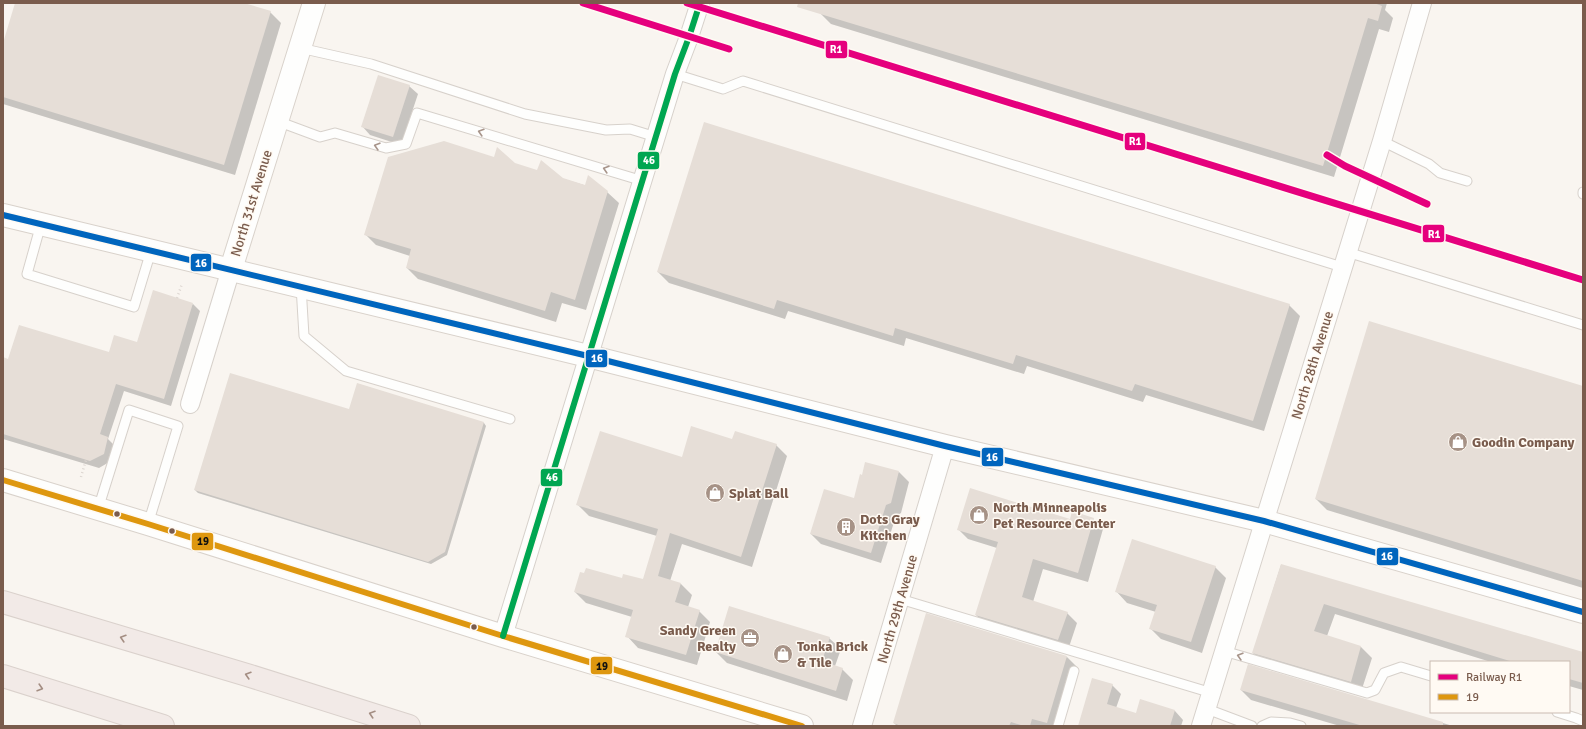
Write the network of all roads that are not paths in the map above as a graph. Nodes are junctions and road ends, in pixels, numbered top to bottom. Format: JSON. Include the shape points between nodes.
{"nodes":[{"id":1,"x":314,"y":3,"type":"edge"},
{"id":2,"x":700,"y":3,"type":"edge"},
{"id":3,"x":1422,"y":3,"type":"edge"},
{"id":4,"x":300,"y":48,"type":"junction"},
{"id":5,"x":675,"y":74,"type":"junction"},
{"id":6,"x":277,"y":121,"type":"junction"},
{"id":7,"x":656,"y":137,"type":"junction"},
{"id":8,"x":1382,"y":141,"type":"junction"},
{"id":9,"x":643,"y":181,"type":"junction"},
{"id":10,"x":1467,"y":181,"type":"dead end"},
{"id":11,"x":3,"y":215,"type":"edge"},
{"id":12,"x":41,"y":224,"type":"junction"},
{"id":13,"x":152,"y":251,"type":"junction"},
{"id":14,"x":1344,"y":260,"type":"junction"},
{"id":15,"x":231,"y":270,"type":"junction"},
{"id":16,"x":301,"y":286,"type":"junction"},
{"id":17,"x":1583,"y":325,"type":"edge"},
{"id":18,"x":588,"y":356,"type":"junction"},
{"id":19,"x":190,"y":404,"type":"dead end"},
{"id":20,"x":510,"y":419,"type":"dead end"},
{"id":21,"x":944,"y":446,"type":"junction"},
{"id":22,"x":3,"y":480,"type":"edge"},
{"id":23,"x":98,"y":509,"type":"junction"},
{"id":24,"x":1264,"y":521,"type":"junction"},
{"id":25,"x":148,"y":524,"type":"junction"},
{"id":26,"x":900,"y":599,"type":"junction"},
{"id":27,"x":3,"y":602,"type":"edge"},
{"id":28,"x":1583,"y":612,"type":"edge"},
{"id":29,"x":503,"y":636,"type":"junction"},
{"id":30,"x":1224,"y":651,"type":"junction"},
{"id":31,"x":1074,"y":672,"type":"dead end"},
{"id":32,"x":3,"y":676,"type":"edge"},
{"id":33,"x":1430,"y":676,"type":"edge"},
{"id":34,"x":1207,"y":709,"type":"edge"},
{"id":35,"x":1559,"y":713,"type":"edge"},
{"id":36,"x":1583,"y":721,"type":"edge"},
{"id":37,"x":163,"y":726,"type":"edge"},
{"id":38,"x":409,"y":726,"type":"edge"},
{"id":39,"x":802,"y":726,"type":"edge"},
{"id":40,"x":862,"y":726,"type":"edge"},
{"id":41,"x":1058,"y":726,"type":"edge"},
{"id":42,"x":1252,"y":726,"type":"edge"},
{"id":43,"x":1262,"y":726,"type":"edge"},
{"id":44,"x":1301,"y":726,"type":"edge"}],
"edges":[{"from":1,"to":4,"type":"street","name":"North 31st Avenue"},
{"from":2,"to":5,"type":"street"},
{"from":3,"to":8,"type":"street","name":"North 28th Avenue"},
{"from":4,"to":6,"type":"street","name":"North 31st Avenue"},
{"from":4,"to":7,"type":"lane","via":[[371,64],[525,114],[606,130],[630,129]]},
{"from":5,"to":7,"type":"street"},
{"from":5,"to":14,"type":"lane","via":[[723,89],[743,81]]},
{"from":9,"to":6,"type":"lane","one_way":true,"via":[[417,113],[406,144],[386,148],[335,133],[320,136]]},
{"from":6,"to":15,"type":"street","name":"North 31st Avenue"},
{"from":7,"to":9,"type":"street"},
{"from":8,"to":10,"type":"lane","via":[[1429,164],[1440,173]]},
{"from":8,"to":14,"type":"street","name":"North 28th Avenue"},
{"from":9,"to":18,"type":"street"},
{"from":11,"to":12,"type":"street"},
{"from":12,"to":13,"type":"street"},
{"from":12,"to":13,"type":"lane","via":[[27,274],[134,307]]},
{"from":13,"to":15,"type":"street"},
{"from":14,"to":17,"type":"lane"},
{"from":14,"to":24,"type":"street","name":"North 28th Avenue"},
{"from":15,"to":16,"type":"street"},
{"from":15,"to":19,"type":"street","name":"North 31st Avenue"},
{"from":16,"to":18,"type":"street"},
{"from":16,"to":20,"type":"lane","via":[[304,336],[346,371]]},
{"from":18,"to":21,"type":"street"},
{"from":18,"to":29,"type":"street"},
{"from":21,"to":24,"type":"street"},
{"from":21,"to":26,"type":"street","name":"North 29th Avenue"},
{"from":22,"to":23,"type":"street"},
{"from":23,"to":25,"type":"street"},
{"from":23,"to":25,"type":"lane","via":[[129,410],[178,426]]},
{"from":24,"to":28,"type":"street"},
{"from":24,"to":30,"type":"street","name":"North 28th Avenue"},
{"from":25,"to":29,"type":"street"},
{"from":26,"to":34,"type":"lane"},
{"from":26,"to":40,"type":"street","name":"North 29th Avenue"},
{"from":38,"to":27,"type":"highway","one_way":true},
{"from":29,"to":39,"type":"street"},
{"from":33,"to":30,"type":"lane","one_way":true,"via":[[1401,668],[1384,673],[1375,690],[1367,693]]},
{"from":30,"to":34,"type":"street","name":"North 28th Avenue"},
{"from":31,"to":41,"type":"lane"},
{"from":32,"to":37,"type":"highway","one_way":true},
{"from":34,"to":42,"type":"lane"},
{"from":35,"to":36,"type":"lane"},
{"from":43,"to":44,"type":"lane","via":[[1271,722]]}]}
